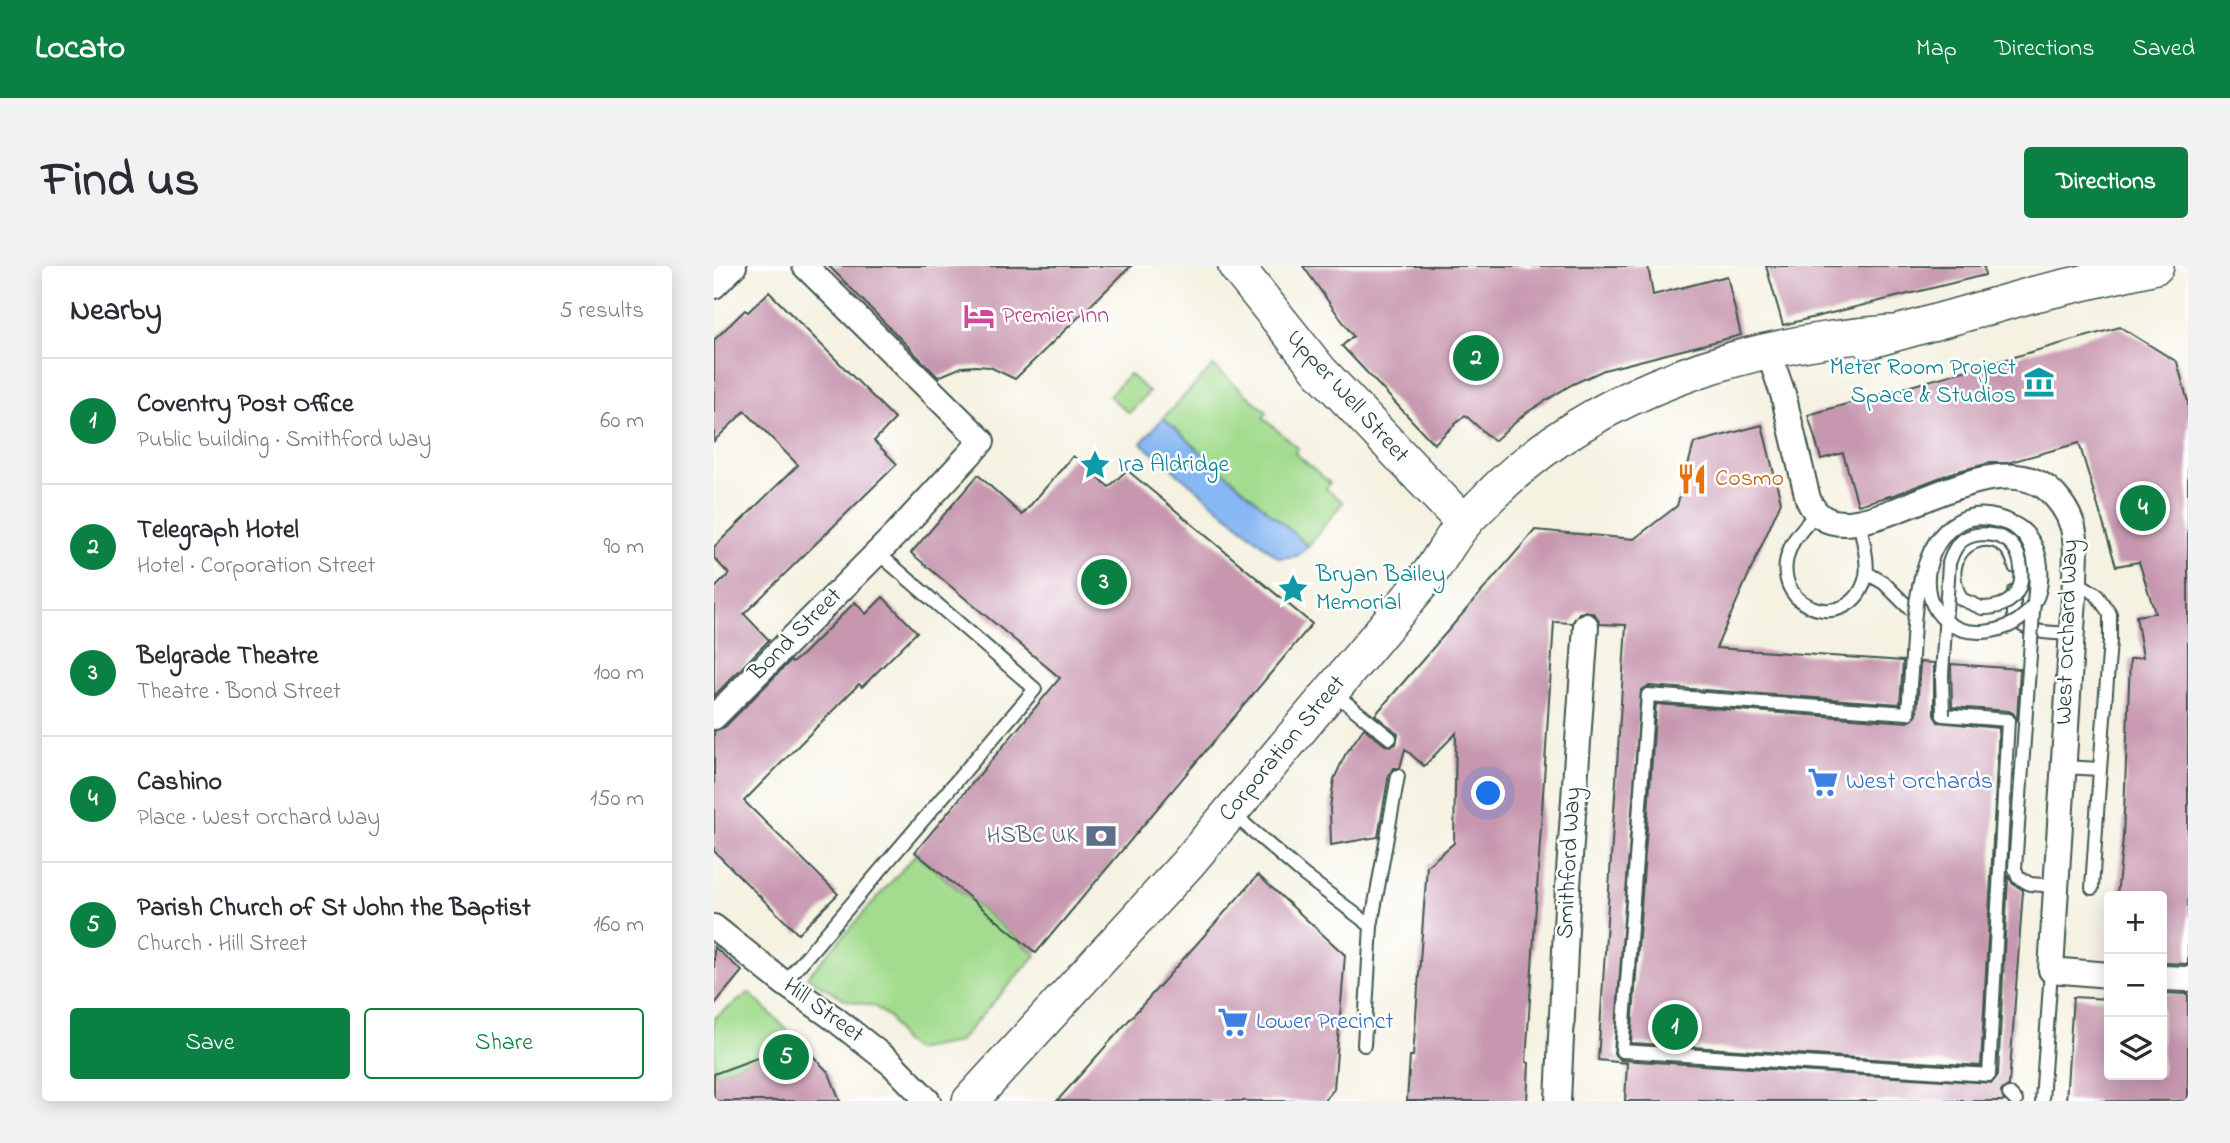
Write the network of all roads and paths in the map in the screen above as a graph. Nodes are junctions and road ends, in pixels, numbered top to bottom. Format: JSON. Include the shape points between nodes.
{"nodes":[{"id":1,"x":734,"y":266,"type":"edge"},
{"id":2,"x":805,"y":266,"type":"edge"},
{"id":3,"x":1236,"y":266,"type":"edge"},
{"id":4,"x":2156,"y":266,"type":"edge"},
{"id":5,"x":2088,"y":274,"type":"edge"},
{"id":6,"x":714,"y":286,"type":"edge"},
{"id":7,"x":1891,"y":333,"type":"junction"},
{"id":8,"x":1774,"y":368,"type":"junction"},
{"id":9,"x":1607,"y":412,"type":"junction"},
{"id":10,"x":1816,"y":513,"type":"junction"},
{"id":11,"x":1464,"y":523,"type":"junction"},
{"id":12,"x":1860,"y":523,"type":"junction"},
{"id":13,"x":878,"y":553,"type":"junction"},
{"id":14,"x":1867,"y":573,"type":"junction"},
{"id":15,"x":2075,"y":581,"type":"junction"},
{"id":16,"x":1909,"y":608,"type":"dead end"},
{"id":17,"x":1586,"y":626,"type":"dead end"},
{"id":18,"x":2071,"y":634,"type":"junction"},
{"id":19,"x":1331,"y":691,"type":"junction"},
{"id":20,"x":714,"y":717,"type":"edge"},
{"id":21,"x":1390,"y":738,"type":"dead end"},
{"id":22,"x":2063,"y":767,"type":"junction"},
{"id":23,"x":2100,"y":769,"type":"junction"},
{"id":24,"x":1398,"y":776,"type":"dead end"},
{"id":25,"x":1230,"y":812,"type":"junction"},
{"id":26,"x":2056,"y":886,"type":"junction"},
{"id":27,"x":2092,"y":888,"type":"dead end"},
{"id":28,"x":1371,"y":926,"type":"junction"},
{"id":29,"x":714,"y":927,"type":"edge"},
{"id":30,"x":2051,"y":970,"type":"junction"},
{"id":31,"x":2104,"y":975,"type":"edge"},
{"id":32,"x":2167,"y":978,"type":"edge"},
{"id":33,"x":2188,"y":979,"type":"edge"},
{"id":34,"x":784,"y":984,"type":"junction"},
{"id":35,"x":1364,"y":1045,"type":"dead end"},
{"id":36,"x":928,"y":1101,"type":"edge"},
{"id":37,"x":970,"y":1101,"type":"edge"},
{"id":38,"x":1558,"y":1101,"type":"edge"},
{"id":39,"x":2042,"y":1101,"type":"edge"}],
"edges":[{"from":1,"to":6,"type":"street"},
{"from":2,"to":13,"type":"street","name":"Bond Street","via":[[982,441]]},
{"from":3,"to":11,"type":"street","name":"Upper Well Street","via":[[1321,371]]},
{"from":4,"to":5,"type":"street","name":"Corporation Street"},
{"from":5,"to":7,"type":"street","name":"Corporation Street","via":[[2035,294]]},
{"from":7,"to":8,"type":"street","name":"Corporation Street"},
{"from":7,"to":9,"type":"street","name":"Corporation Street","via":[[1838,337],[1730,361],[1645,389]]},
{"from":8,"to":9,"type":"street","name":"Corporation Street"},
{"from":8,"to":10,"type":"street","via":[[1808,499]]},
{"from":9,"to":11,"type":"street","name":"Corporation Street","via":[[1578,426],[1515,471]]},
{"from":10,"to":12,"type":"street","name":"West Orchard Way","via":[[1837,523]]},
{"from":10,"to":14,"type":"lane","via":[[1788,556],[1785,569],[1791,593],[1802,604],[1830,611],[1856,597]]},
{"from":11,"to":19,"type":"street","name":"Corporation Street","via":[[1430,573]]},
{"from":12,"to":14,"type":"lane"},
{"from":12,"to":15,"type":"street","name":"West Orchard Way","via":[[1978,480],[2020,476],[2039,482],[2065,507],[2075,538]]},
{"from":13,"to":20,"type":"street","name":"Bond Street"},
{"from":13,"to":34,"type":"lane","via":[[1035,689]]},
{"from":14,"to":16,"type":"lane"},
{"from":15,"to":18,"type":"street","name":"West Orchard Way"},
{"from":15,"to":23,"type":"lane","via":[[2096,594],[2110,614]]},
{"from":17,"to":38,"type":"street","name":"Smithford Way"},
{"from":18,"to":22,"type":"street","name":"West Orchard Way"},
{"from":18,"to":26,"type":"lane","bridge":true,"via":[[2035,632],[2019,623],[2014,617],[2012,608],[2015,579],[2013,557],[2006,548],[1981,539],[1961,551],[1955,562],[1955,587],[1961,599],[1995,608],[2007,603],[2017,593],[2022,581],[2011,544],[1980,534],[1954,549],[1947,584],[1941,675],[1943,715],[2008,720],[1989,1075],[1622,1051],[1648,695],[1908,713],[1920,584],[1928,556],[1937,537],[1967,516],[1989,514],[2010,521],[2026,531],[2039,555],[2041,583],[2036,598],[2031,606],[2026,614],[2007,627],[1988,632],[1948,622],[1931,598],[1928,578],[1940,539],[1969,519],[2008,524],[2024,534],[2035,557],[2035,590],[2034,601],[2033,612],[2032,625],[2015,868],[2018,877],[2030,884]]},
{"from":19,"to":21,"type":"lane"},
{"from":19,"to":25,"type":"street","name":"Corporation Street"},
{"from":22,"to":23,"type":"lane"},
{"from":22,"to":26,"type":"street","name":"West Orchard Way"},
{"from":23,"to":27,"type":"lane"},
{"from":24,"to":28,"type":"lane"},
{"from":25,"to":28,"type":"lane"},
{"from":25,"to":37,"type":"street","name":"Corporation Street"},
{"from":26,"to":30,"type":"street","name":"West Orchard Way"},
{"from":28,"to":35,"type":"lane"},
{"from":29,"to":34,"type":"street","name":"Hill Street"},
{"from":30,"to":31,"type":"street"},
{"from":30,"to":39,"type":"lane"},
{"from":32,"to":33,"type":"street"},
{"from":34,"to":36,"type":"street","name":"Hill Street","via":[[892,1064]]}]}
